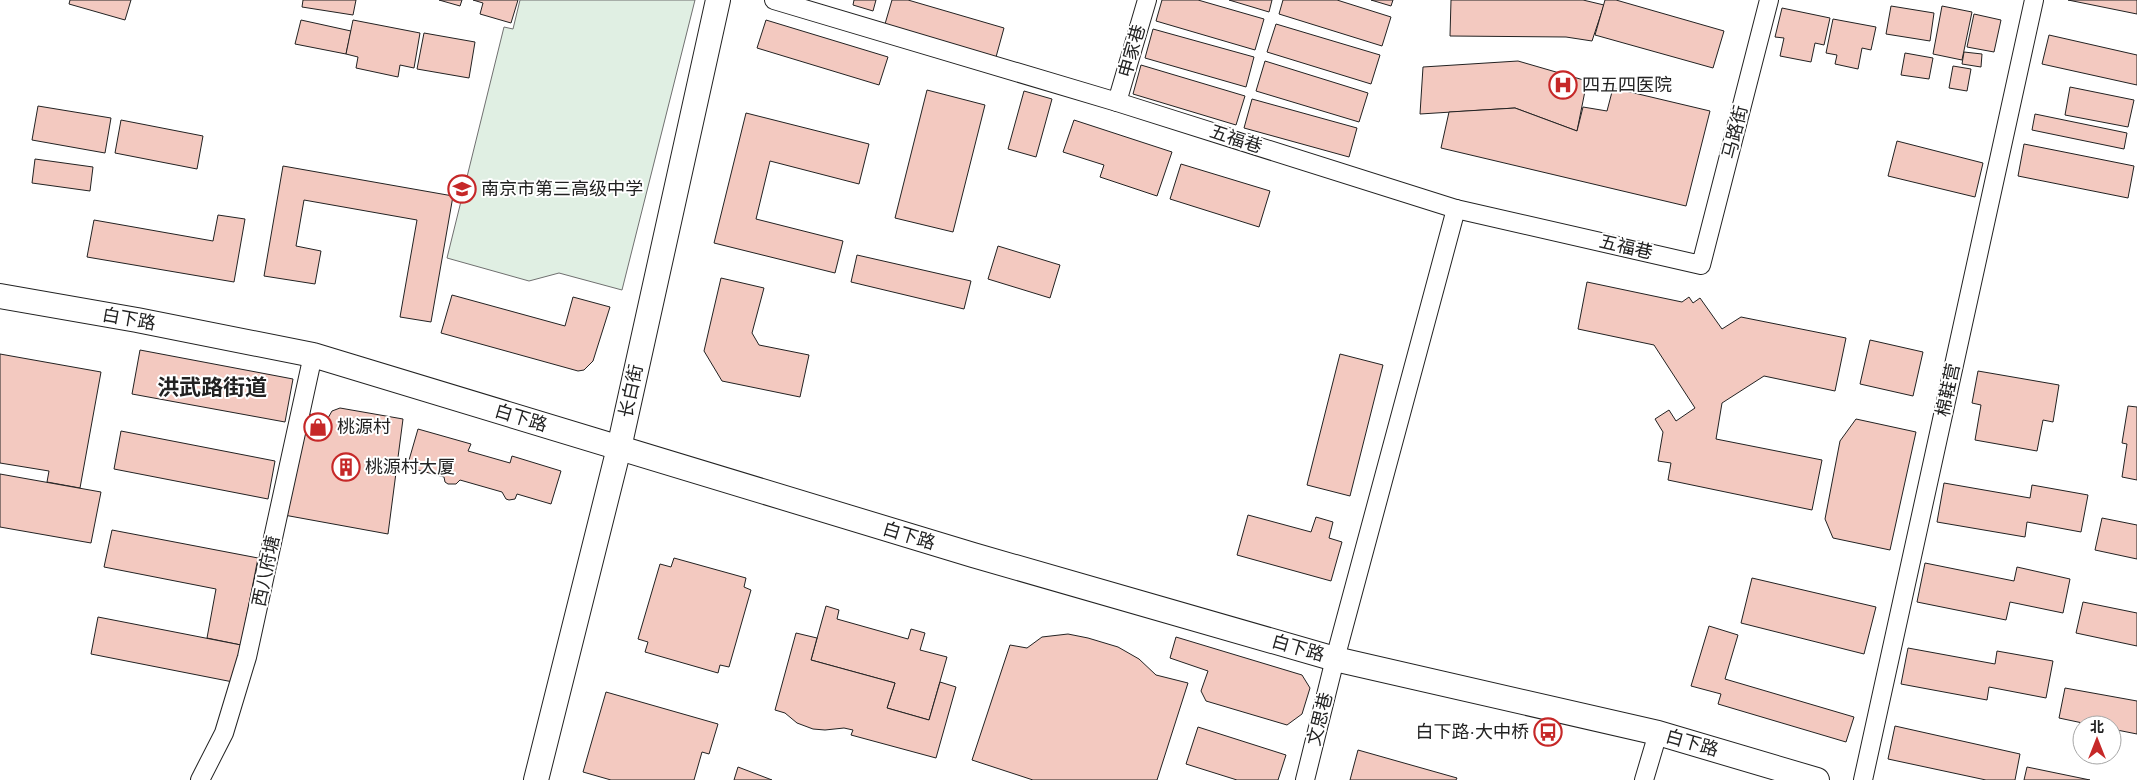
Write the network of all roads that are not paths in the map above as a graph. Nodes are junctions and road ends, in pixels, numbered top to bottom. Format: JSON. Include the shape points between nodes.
{"nodes":[{"id":1,"x":718,"y":0,"type":"edge"},
{"id":2,"x":774,"y":0,"type":"edge"},
{"id":3,"x":1147,"y":0,"type":"edge"},
{"id":4,"x":1769,"y":0,"type":"edge"},
{"id":5,"x":2034,"y":0,"type":"edge"},
{"id":6,"x":1117,"y":102,"type":"junction"},
{"id":7,"x":1456,"y":209,"type":"junction"},
{"id":8,"x":1701,"y":264,"type":"joint"},
{"id":9,"x":0,"y":296,"type":"edge"},
{"id":10,"x":313,"y":355,"type":"junction"},
{"id":11,"x":619,"y":448,"type":"junction"},
{"id":12,"x":1335,"y":659,"type":"junction"},
{"id":13,"x":1658,"y":733,"type":"junction"},
{"id":14,"x":200,"y":780,"type":"edge"},
{"id":15,"x":536,"y":780,"type":"edge"},
{"id":16,"x":1305,"y":780,"type":"edge"},
{"id":17,"x":1644,"y":780,"type":"edge"},
{"id":18,"x":1818,"y":780,"type":"edge"},
{"id":19,"x":1863,"y":780,"type":"edge"}],
"edges":[{"from":1,"to":11,"type":"main road","name":"长白街"},
{"from":2,"to":6,"type":"street","name":"五福巷"},
{"from":3,"to":6,"type":"street","name":"申家巷"},
{"from":4,"to":8,"type":"street","name":"马路街"},
{"from":5,"to":19,"type":"street","name":"棉鞋营"},
{"from":6,"to":7,"type":"street","name":"五福巷"},
{"from":7,"to":8,"type":"street","name":"五福巷"},
{"from":7,"to":12,"type":"street","name":"文思巷"},
{"from":9,"to":10,"type":"main road","name":"白下路"},
{"from":10,"to":11,"type":"main road","name":"白下路"},
{"from":10,"to":14,"type":"street","name":"西八府塘","via":[[247,657],[224,733]]},
{"from":11,"to":12,"type":"main road","name":"白下路","via":[[973,555]]},
{"from":11,"to":15,"type":"main road","name":"长白街"},
{"from":12,"to":13,"type":"main road","name":"白下路"},
{"from":12,"to":16,"type":"street","name":"文思巷"},
{"from":13,"to":17,"type":"street"},
{"from":13,"to":18,"type":"main road","name":"白下路"}]}
